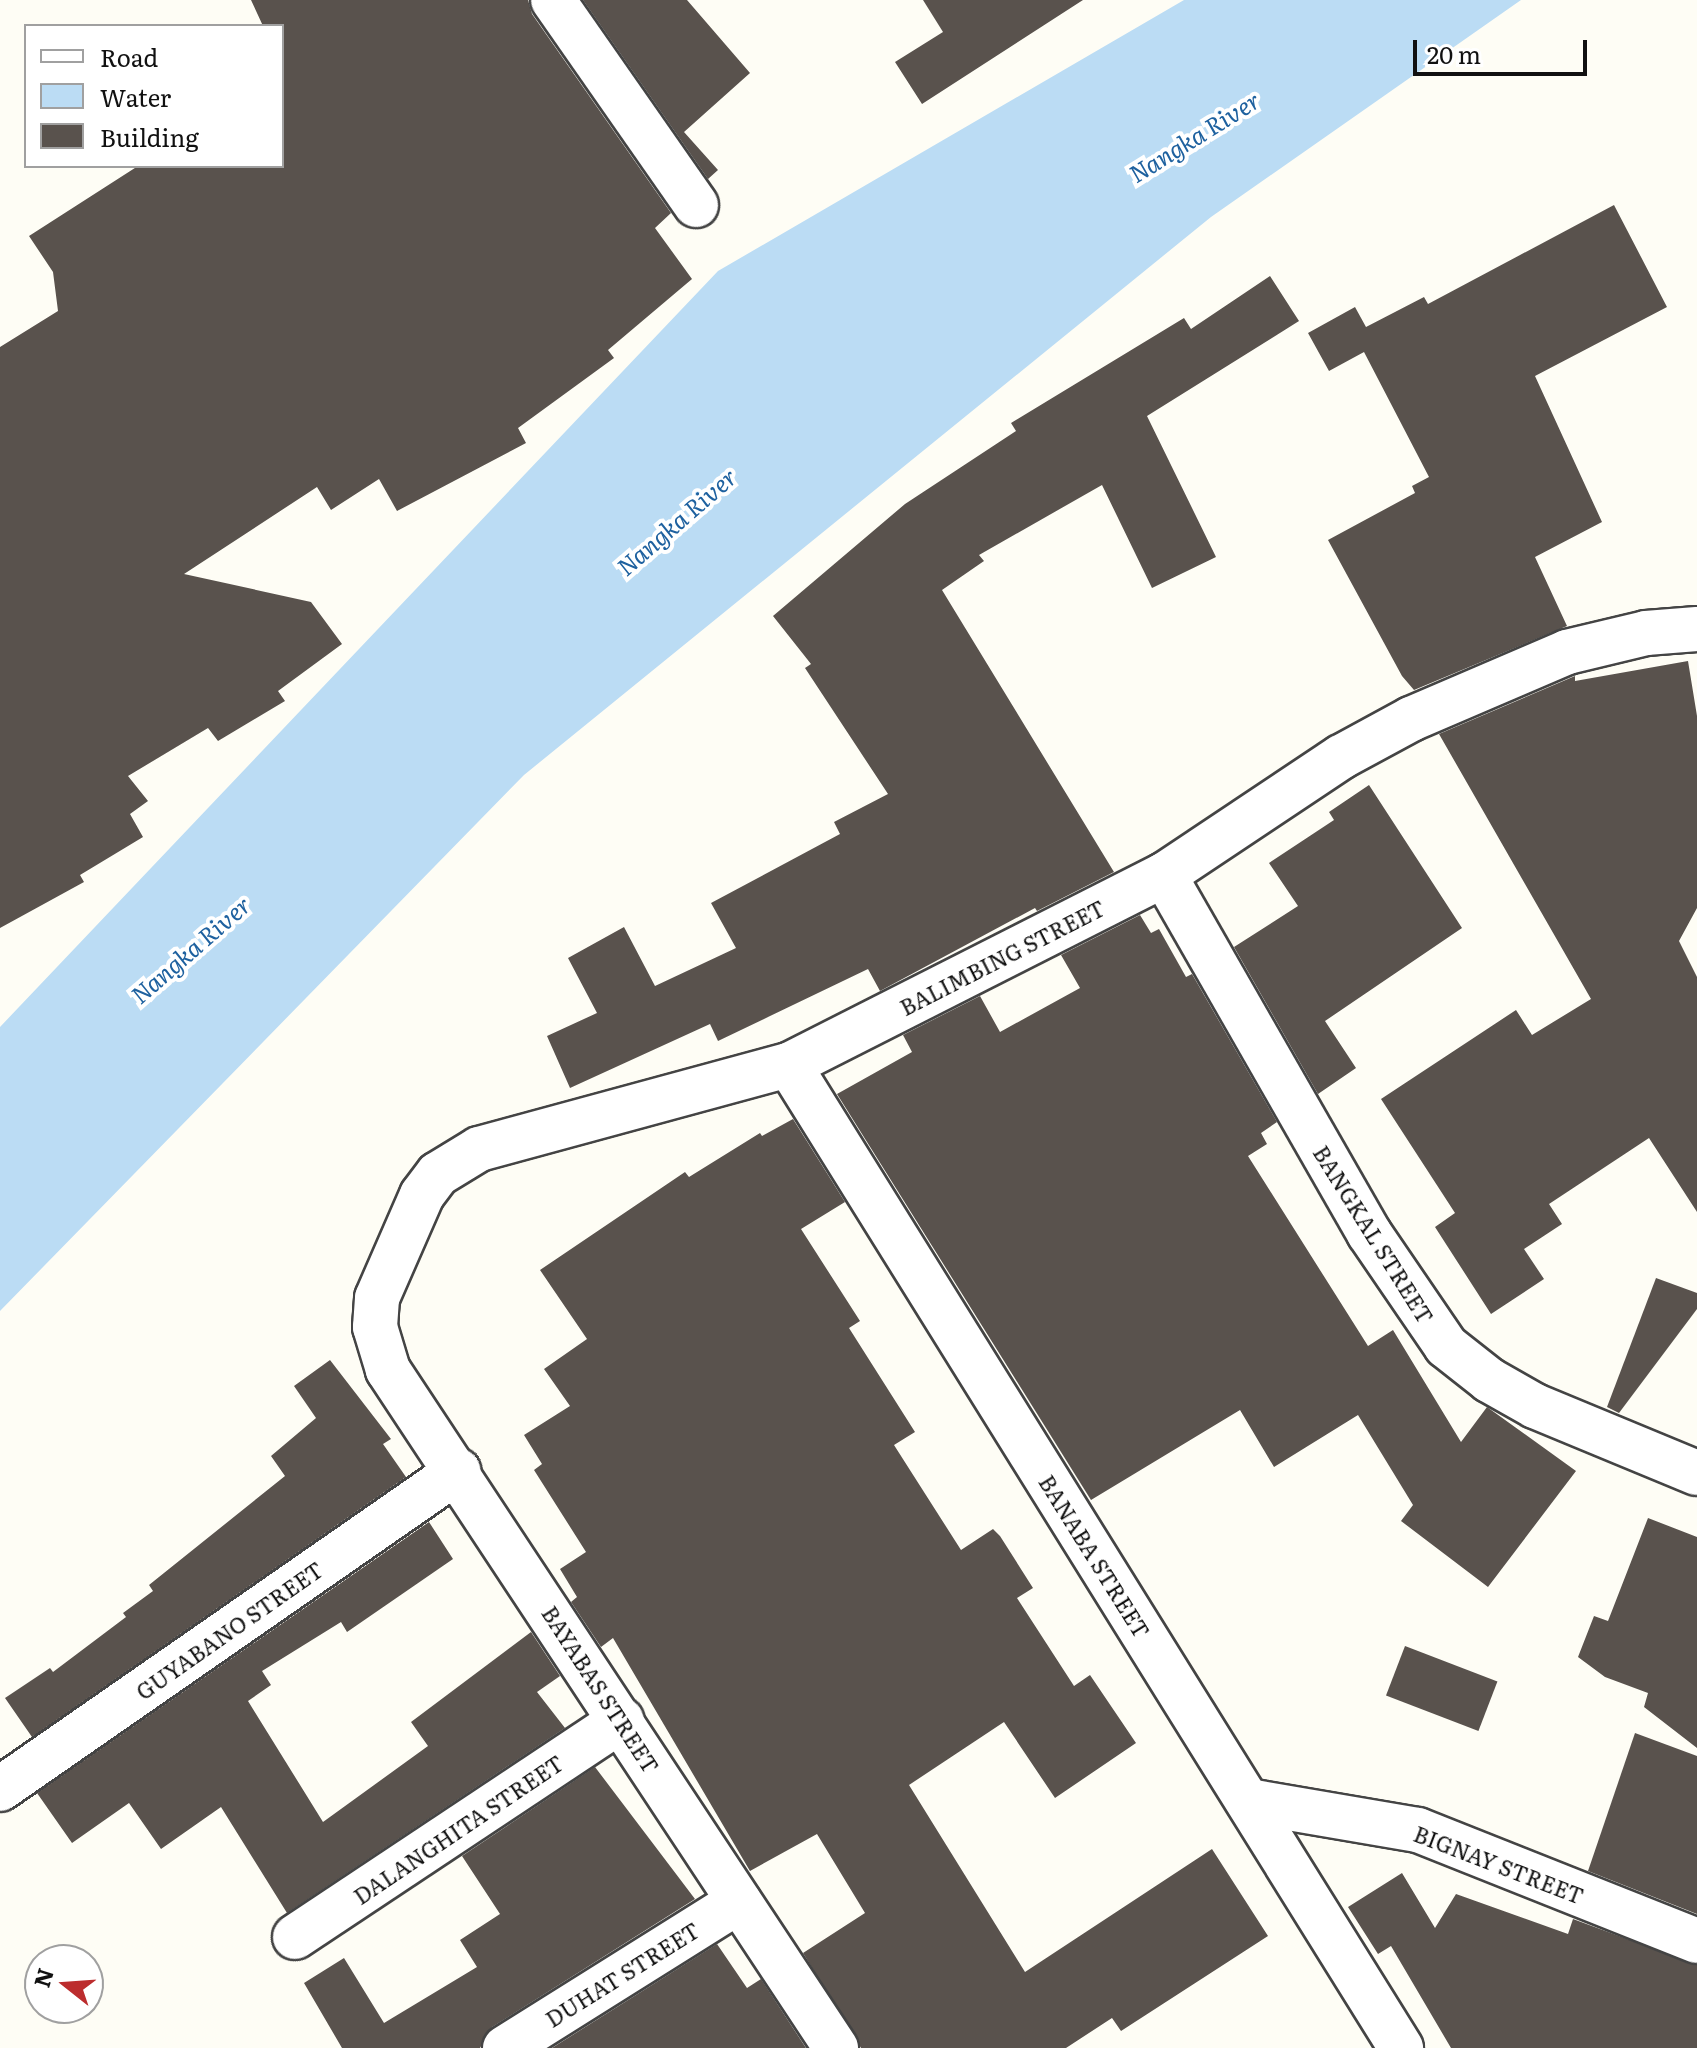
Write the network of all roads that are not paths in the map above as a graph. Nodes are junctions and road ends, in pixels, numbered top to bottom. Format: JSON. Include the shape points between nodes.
{"nodes":[{"id":1,"x":553,"y":0,"type":"edge"},
{"id":2,"x":696,"y":205,"type":"dead end"},
{"id":3,"x":1697,"y":629,"type":"edge"},
{"id":4,"x":1164,"y":875,"type":"junction"},
{"id":5,"x":789,"y":1065,"type":"junction"},
{"id":6,"x":375,"y":1327,"type":"joint"},
{"id":7,"x":458,"y":1471,"type":"junction"},
{"id":8,"x":1697,"y":1473,"type":"edge"},
{"id":9,"x":621,"y":1720,"type":"junction"},
{"id":10,"x":0,"y":1789,"type":"edge"},
{"id":11,"x":1248,"y":1801,"type":"junction"},
{"id":12,"x":739,"y":1901,"type":"junction"},
{"id":13,"x":295,"y":1937,"type":"dead end"},
{"id":14,"x":1697,"y":1941,"type":"edge"},
{"id":15,"x":505,"y":2048,"type":"edge"},
{"id":16,"x":836,"y":2048,"type":"edge"},
{"id":17,"x":1401,"y":2048,"type":"edge"}],
"edges":[{"from":1,"to":2,"type":"street"},
{"from":3,"to":4,"type":"street","name":"BALIMBING STREET","via":[[1646,633],[1567,652],[1411,719],[1341,757]]},
{"from":4,"to":5,"type":"street","name":"BALIMBING STREET"},
{"from":4,"to":8,"type":"street","name":"BANGKAL STREET","via":[[1369,1233],[1446,1346],[1489,1380],[1535,1406]]},
{"from":5,"to":6,"type":"street","name":"BALIMBING STREET","via":[[516,1137],[456,1161],[422,1195],[377,1298]]},
{"from":5,"to":11,"type":"street","name":"BANABA STREET"},
{"from":6,"to":7,"type":"street","name":"BAYABAS STREET","via":[[388,1370]]},
{"from":7,"to":9,"type":"street","name":"BAYABAS STREET"},
{"from":7,"to":10,"type":"street","name":"GUYABANO STREET"},
{"from":9,"to":12,"type":"street","name":"BAYABAS STREET"},
{"from":9,"to":13,"type":"street","name":"DALANGHITA STREET"},
{"from":11,"to":14,"type":"street","name":"BIGNAY STREET","via":[[1418,1830]]},
{"from":11,"to":17,"type":"street","name":"BANABA STREET"},
{"from":12,"to":15,"type":"street","name":"DUHAT STREET"},
{"from":12,"to":16,"type":"street","name":"BAYABAS STREET"}]}
